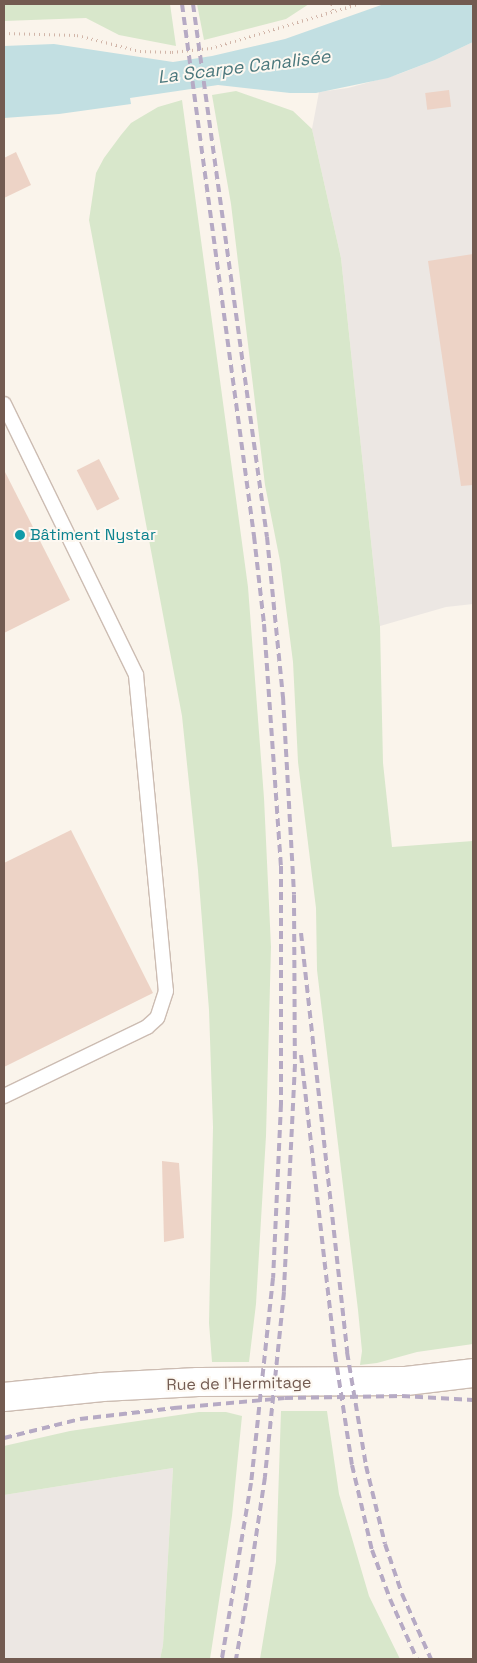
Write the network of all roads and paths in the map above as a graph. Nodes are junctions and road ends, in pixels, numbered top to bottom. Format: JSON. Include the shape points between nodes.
{"nodes":[{"id":1,"x":332,"y":4,"type":"edge"},
{"id":2,"x":358,"y":4,"type":"edge"},
{"id":3,"x":333,"y":12,"type":"junction"},
{"id":4,"x":4,"y":33,"type":"edge"},
{"id":5,"x":4,"y":404,"type":"edge"},
{"id":6,"x":4,"y":1096,"type":"edge"},
{"id":7,"x":473,"y":1373,"type":"edge"},
{"id":8,"x":4,"y":1397,"type":"edge"}],
"edges":[{"from":1,"to":3,"type":"path"},
{"from":2,"to":3,"type":"path"},
{"from":3,"to":4,"type":"path","via":[[211,48],[172,52],[140,50],[77,35]]},
{"from":5,"to":6,"type":"lane","via":[[136,675],[166,991],[157,1018],[147,1027]]},
{"from":7,"to":8,"type":"street","name":"Rue de l'Hermitage","via":[[406,1381],[198,1382]]}]}
